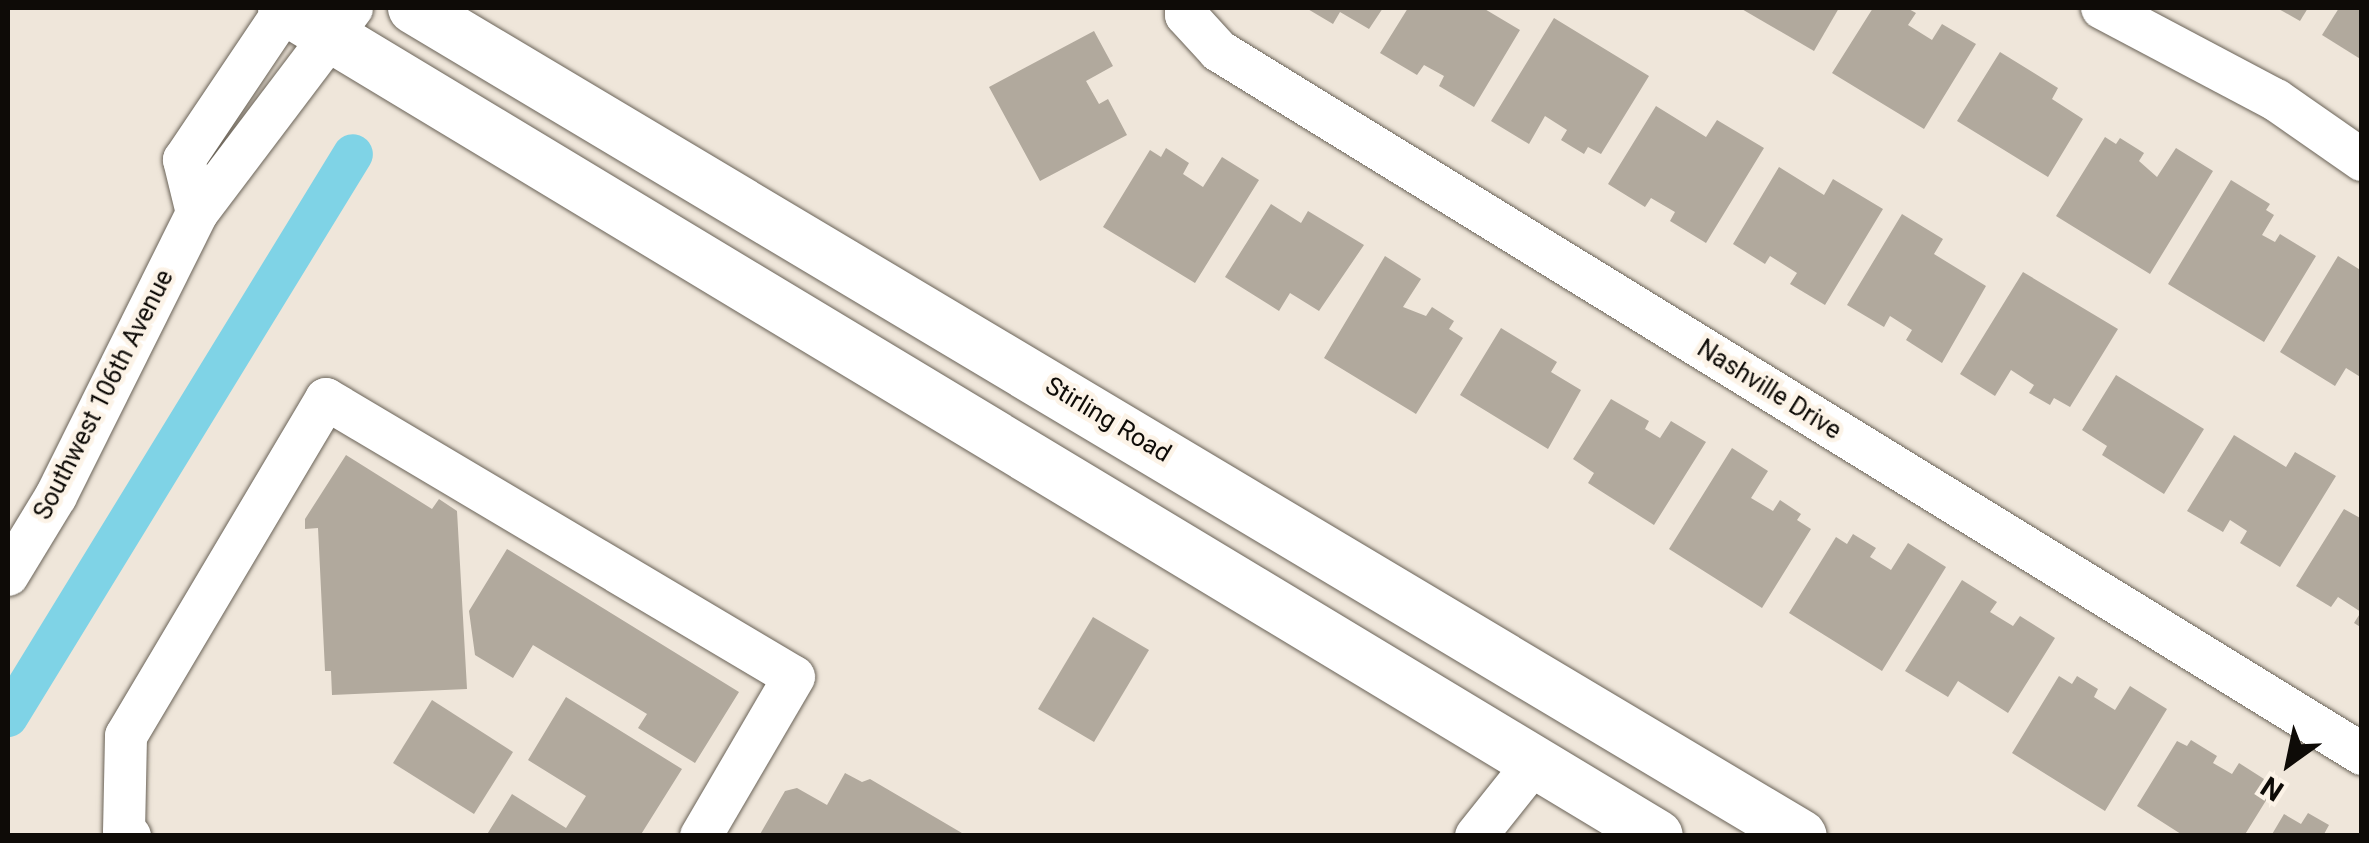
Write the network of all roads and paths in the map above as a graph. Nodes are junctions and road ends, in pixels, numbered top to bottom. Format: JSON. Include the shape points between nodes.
{"nodes":[{"id":1,"x":414,"y":8,"type":"edge"},
{"id":2,"x":2102,"y":8,"type":"edge"},
{"id":3,"x":1186,"y":11,"type":"edge"},
{"id":4,"x":308,"y":13,"type":"edge"},
{"id":5,"x":2362,"y":160,"type":"edge"},
{"id":6,"x":8,"y":575,"type":"edge"},
{"id":7,"x":2362,"y":754,"type":"edge"},
{"id":8,"x":1535,"y":762,"type":"junction"},
{"id":9,"x":130,"y":836,"type":"edge"},
{"id":10,"x":701,"y":836,"type":"edge"},
{"id":11,"x":1476,"y":836,"type":"edge"},
{"id":12,"x":1657,"y":836,"type":"edge"},
{"id":13,"x":1801,"y":836,"type":"edge"}],
"edges":[{"from":1,"to":13,"type":"main road","name":"Stirling Road"},
{"from":2,"to":5,"type":"street","via":[[2276,100]]},
{"from":3,"to":7,"type":"street","name":"Nashville Drive","via":[[1218,51]]},
{"from":4,"to":6,"type":"street","name":"Southwest 106th Avenue","via":[[184,160],[197,213],[56,496]]},
{"from":4,"to":8,"type":"main road"},
{"from":8,"to":11,"type":"street"},
{"from":8,"to":12,"type":"main road"},
{"from":9,"to":10,"type":"street","via":[[124,832],[126,736],[326,399],[794,677]]}]}
